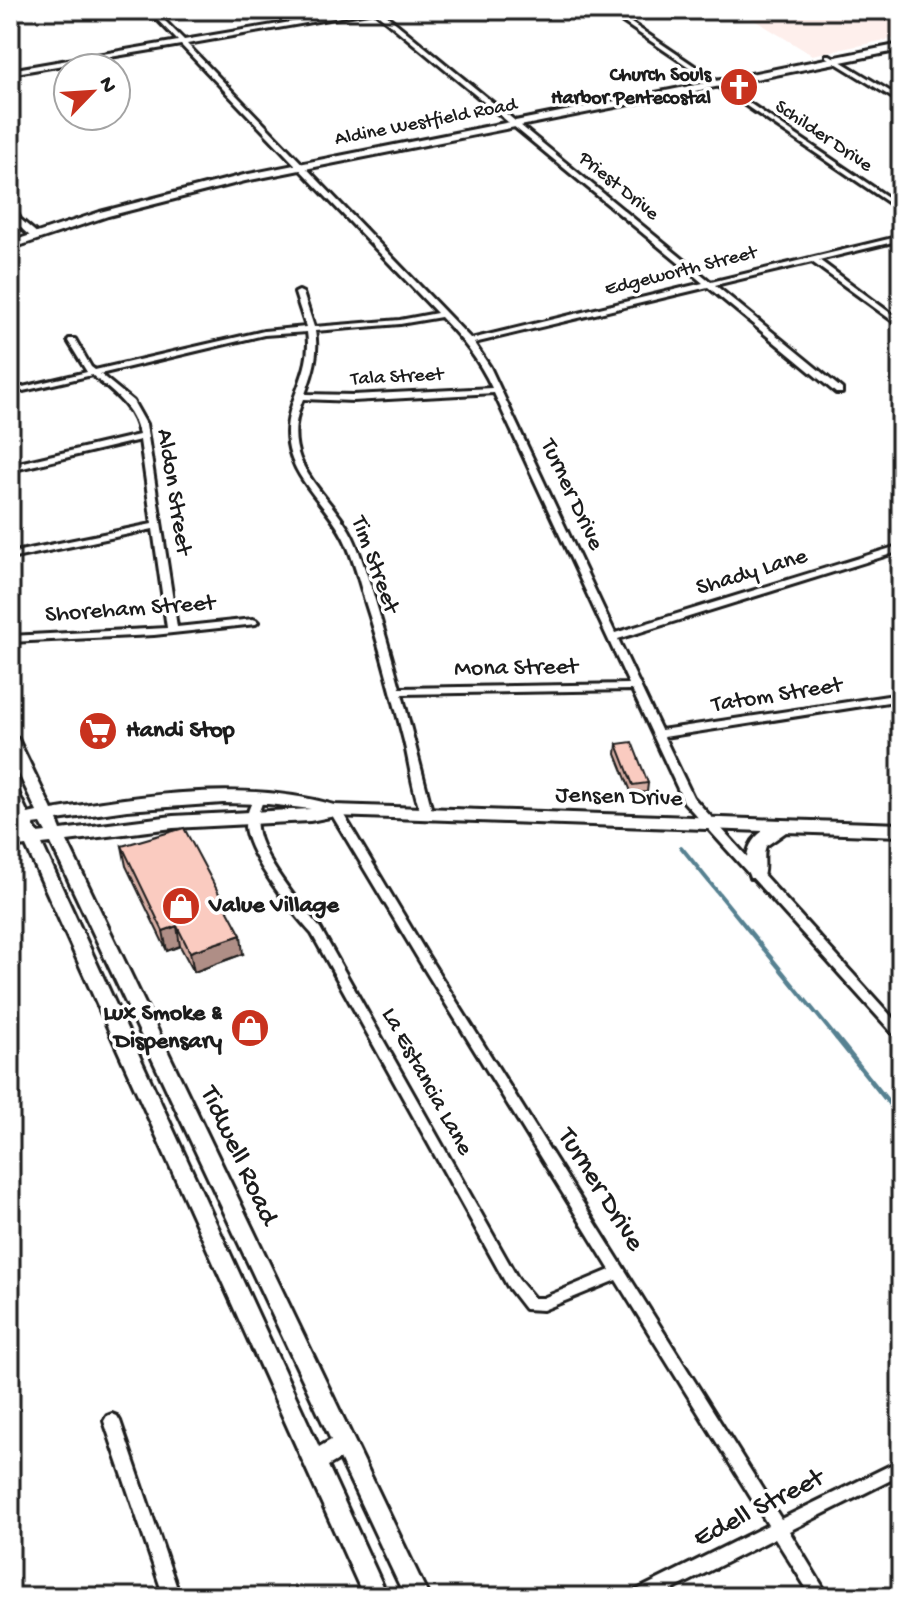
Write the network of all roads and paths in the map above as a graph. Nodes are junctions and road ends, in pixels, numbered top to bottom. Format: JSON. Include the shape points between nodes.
{"nodes":[{"id":1,"x":151,"y":10,"type":"edge"},
{"id":2,"x":374,"y":10,"type":"edge"},
{"id":3,"x":608,"y":10,"type":"edge"},
{"id":4,"x":183,"y":42,"type":"junction"},
{"id":5,"x":901,"y":44,"type":"edge"},
{"id":6,"x":831,"y":58,"type":"junction"},
{"id":7,"x":10,"y":72,"type":"edge"},
{"id":8,"x":714,"y":81,"type":"junction"},
{"id":9,"x":901,"y":101,"type":"edge"},
{"id":10,"x":512,"y":121,"type":"junction"},
{"id":11,"x":299,"y":164,"type":"junction"},
{"id":12,"x":10,"y":208,"type":"edge"},
{"id":13,"x":901,"y":209,"type":"edge"},
{"id":14,"x":13,"y":221,"type":"edge"},
{"id":15,"x":33,"y":234,"type":"junction"},
{"id":16,"x":10,"y":238,"type":"edge"},
{"id":17,"x":901,"y":238,"type":"edge"},
{"id":18,"x":10,"y":246,"type":"edge"},
{"id":19,"x":813,"y":259,"type":"junction"},
{"id":20,"x":710,"y":283,"type":"junction"},
{"id":21,"x":299,"y":293,"type":"dead end"},
{"id":22,"x":442,"y":315,"type":"junction"},
{"id":23,"x":901,"y":325,"type":"edge"},
{"id":24,"x":311,"y":328,"type":"junction"},
{"id":25,"x":72,"y":341,"type":"dead end"},
{"id":26,"x":469,"y":342,"type":"junction"},
{"id":27,"x":93,"y":373,"type":"junction"},
{"id":28,"x":497,"y":390,"type":"junction"},
{"id":29,"x":839,"y":391,"type":"dead end"},
{"id":30,"x":10,"y":392,"type":"edge"},
{"id":31,"x":299,"y":396,"type":"junction"},
{"id":32,"x":145,"y":436,"type":"junction"},
{"id":33,"x":10,"y":468,"type":"edge"},
{"id":34,"x":158,"y":525,"type":"junction"},
{"id":35,"x":901,"y":548,"type":"edge"},
{"id":36,"x":10,"y":556,"type":"edge"},
{"id":37,"x":253,"y":622,"type":"dead end"},
{"id":38,"x":172,"y":629,"type":"junction"},
{"id":39,"x":614,"y":637,"type":"junction"},
{"id":40,"x":10,"y":639,"type":"edge"},
{"id":41,"x":637,"y":687,"type":"junction"},
{"id":42,"x":395,"y":691,"type":"junction"},
{"id":43,"x":901,"y":697,"type":"edge"},
{"id":44,"x":660,"y":734,"type":"junction"},
{"id":45,"x":10,"y":739,"type":"edge"},
{"id":46,"x":10,"y":792,"type":"edge"},
{"id":47,"x":259,"y":798,"type":"junction"},
{"id":48,"x":335,"y":810,"type":"junction"},
{"id":49,"x":427,"y":815,"type":"junction"},
{"id":50,"x":46,"y":817,"type":"junction"},
{"id":51,"x":252,"y":818,"type":"junction"},
{"id":52,"x":711,"y":826,"type":"junction"},
{"id":53,"x":786,"y":828,"type":"junction"},
{"id":54,"x":901,"y":830,"type":"edge"},
{"id":55,"x":18,"y":831,"type":"edge"},
{"id":56,"x":54,"y":835,"type":"junction"},
{"id":57,"x":756,"y":874,"type":"junction"},
{"id":58,"x":100,"y":931,"type":"junction"},
{"id":59,"x":77,"y":940,"type":"junction"},
{"id":60,"x":137,"y":1010,"type":"junction"},
{"id":61,"x":114,"y":1019,"type":"junction"},
{"id":62,"x":901,"y":1035,"type":"edge"},
{"id":63,"x":193,"y":1128,"type":"junction"},
{"id":64,"x":168,"y":1139,"type":"junction"},
{"id":65,"x":620,"y":1272,"type":"junction"},
{"id":66,"x":262,"y":1274,"type":"junction"},
{"id":67,"x":234,"y":1285,"type":"junction"},
{"id":68,"x":112,"y":1421,"type":"dead end"},
{"id":69,"x":344,"y":1445,"type":"junction"},
{"id":70,"x":314,"y":1462,"type":"junction"},
{"id":71,"x":901,"y":1467,"type":"edge"},
{"id":72,"x":779,"y":1529,"type":"junction"},
{"id":73,"x":172,"y":1597,"type":"edge"},
{"id":74,"x":376,"y":1597,"type":"edge"},
{"id":75,"x":417,"y":1597,"type":"edge"},
{"id":76,"x":641,"y":1597,"type":"edge"},
{"id":77,"x":821,"y":1597,"type":"edge"}],
"edges":[{"from":1,"to":4,"type":"street","name":"Turner Drive"},
{"from":2,"to":4,"type":"street"},
{"from":2,"to":10,"type":"street","name":"Priest Drive"},
{"from":3,"to":8,"type":"street","name":"Schilder Drive"},
{"from":4,"to":7,"type":"street"},
{"from":4,"to":11,"type":"street","name":"Turner Drive"},
{"from":5,"to":6,"type":"main road","name":"Aldine Westfield Road"},
{"from":6,"to":8,"type":"main road","name":"Aldine Westfield Road"},
{"from":6,"to":9,"type":"street"},
{"from":8,"to":10,"type":"main road","name":"Aldine Westfield Road"},
{"from":8,"to":13,"type":"street","name":"Schilder Drive"},
{"from":10,"to":11,"type":"main road","name":"Aldine Westfield Road"},
{"from":10,"to":20,"type":"street","name":"Priest Drive"},
{"from":11,"to":15,"type":"main road","name":"Aldine Westfield Road","via":[[153,192]]},
{"from":11,"to":22,"type":"street","name":"Turner Drive"},
{"from":12,"to":14,"type":"street"},
{"from":14,"to":15,"type":"street"},
{"from":15,"to":16,"type":"main road","name":"Aldine Westfield Road"},
{"from":15,"to":18,"type":"main road","name":"Aldine Westfield Road"},
{"from":17,"to":19,"type":"street","name":"Edgeworth Street"},
{"from":19,"to":20,"type":"street","name":"Edgeworth Street"},
{"from":19,"to":23,"type":"street"},
{"from":20,"to":26,"type":"street","name":"Edgeworth Street"},
{"from":20,"to":29,"type":"street","name":"Priest Drive"},
{"from":21,"to":24,"type":"street","name":"Tim Street"},
{"from":22,"to":24,"type":"street"},
{"from":22,"to":26,"type":"street","name":"Turner Drive"},
{"from":24,"to":27,"type":"street","via":[[264,333]]},
{"from":24,"to":31,"type":"street","name":"Tim Street","via":[[311,362]]},
{"from":25,"to":27,"type":"street","name":"Aldon Street"},
{"from":26,"to":28,"type":"street","name":"Turner Drive"},
{"from":27,"to":30,"type":"street"},
{"from":27,"to":32,"type":"street","name":"Aldon Street","via":[[130,403]]},
{"from":28,"to":31,"type":"street","name":"Tala Street"},
{"from":28,"to":39,"type":"street","name":"Turner Drive"},
{"from":31,"to":42,"type":"street","name":"Tim Street","via":[[290,418],[292,446],[300,468],[347,535]]},
{"from":32,"to":33,"type":"street"},
{"from":32,"to":34,"type":"street","name":"Aldon Street"},
{"from":34,"to":36,"type":"street"},
{"from":34,"to":38,"type":"street","name":"Aldon Street"},
{"from":35,"to":39,"type":"street","name":"Shady Lane"},
{"from":37,"to":38,"type":"street","name":"Shoreham Street"},
{"from":38,"to":40,"type":"street","name":"Shoreham Street"},
{"from":39,"to":41,"type":"street","name":"Turner Drive"},
{"from":41,"to":42,"type":"street","name":"Mona Street"},
{"from":41,"to":44,"type":"street","name":"Turner Drive"},
{"from":42,"to":49,"type":"street","name":"Tim Street"},
{"from":43,"to":44,"type":"street","name":"Tatom Street"},
{"from":44,"to":52,"type":"street","name":"Turner Drive","via":[[688,799]]},
{"from":45,"to":50,"type":"main road","name":"Tidwell Road"},
{"from":46,"to":55,"type":"main road"},
{"from":47,"to":48,"type":"main road","name":"Jensen Drive"},
{"from":47,"to":50,"type":"main road","name":"Jensen Drive","via":[[104,807]]},
{"from":47,"to":51,"type":"street"},
{"from":48,"to":49,"type":"main road","name":"Jensen Drive"},
{"from":48,"to":51,"type":"main road","name":"Jensen Drive"},
{"from":48,"to":65,"type":"street","name":"Turner Drive"},
{"from":49,"to":52,"type":"main road","name":"Jensen Drive"},
{"from":50,"to":55,"type":"main road","name":"Jensen Drive"},
{"from":50,"to":56,"type":"main road","name":"Tidwell Road"},
{"from":51,"to":56,"type":"main road","name":"Jensen Drive"},
{"from":51,"to":65,"type":"street","name":"La Estancia Lane","via":[[251,832],[291,905],[316,931],[513,1283],[530,1304],[543,1304]]},
{"from":52,"to":53,"type":"main road","name":"Jensen Drive"},
{"from":52,"to":57,"type":"street","name":"Turner Drive"},
{"from":53,"to":54,"type":"main road","name":"Jensen Drive"},
{"from":53,"to":57,"type":"main road","via":[[757,843]]},
{"from":55,"to":56,"type":"main road","name":"Jensen Drive"},
{"from":55,"to":59,"type":"main road"},
{"from":56,"to":58,"type":"main road","name":"Tidwell Road"},
{"from":57,"to":62,"type":"street","name":"Turner Drive"},
{"from":58,"to":59,"type":"main road"},
{"from":58,"to":60,"type":"main road","name":"Tidwell Road"},
{"from":59,"to":61,"type":"main road"},
{"from":60,"to":61,"type":"main road"},
{"from":60,"to":63,"type":"main road","name":"Tidwell Road"},
{"from":61,"to":64,"type":"main road"},
{"from":63,"to":64,"type":"main road"},
{"from":63,"to":66,"type":"main road","name":"Tidwell Road"},
{"from":64,"to":67,"type":"main road"},
{"from":65,"to":72,"type":"street","name":"Turner Drive"},
{"from":66,"to":67,"type":"main road"},
{"from":66,"to":69,"type":"main road","name":"Tidwell Road"},
{"from":67,"to":70,"type":"main road"},
{"from":68,"to":73,"type":"street"},
{"from":69,"to":70,"type":"main road"},
{"from":69,"to":75,"type":"main road","name":"Tidwell Road"},
{"from":70,"to":74,"type":"main road"},
{"from":71,"to":72,"type":"street","name":"Edell Street"},
{"from":72,"to":76,"type":"street","name":"Edell Street"},
{"from":72,"to":77,"type":"street","name":"Turner Drive"}]}
